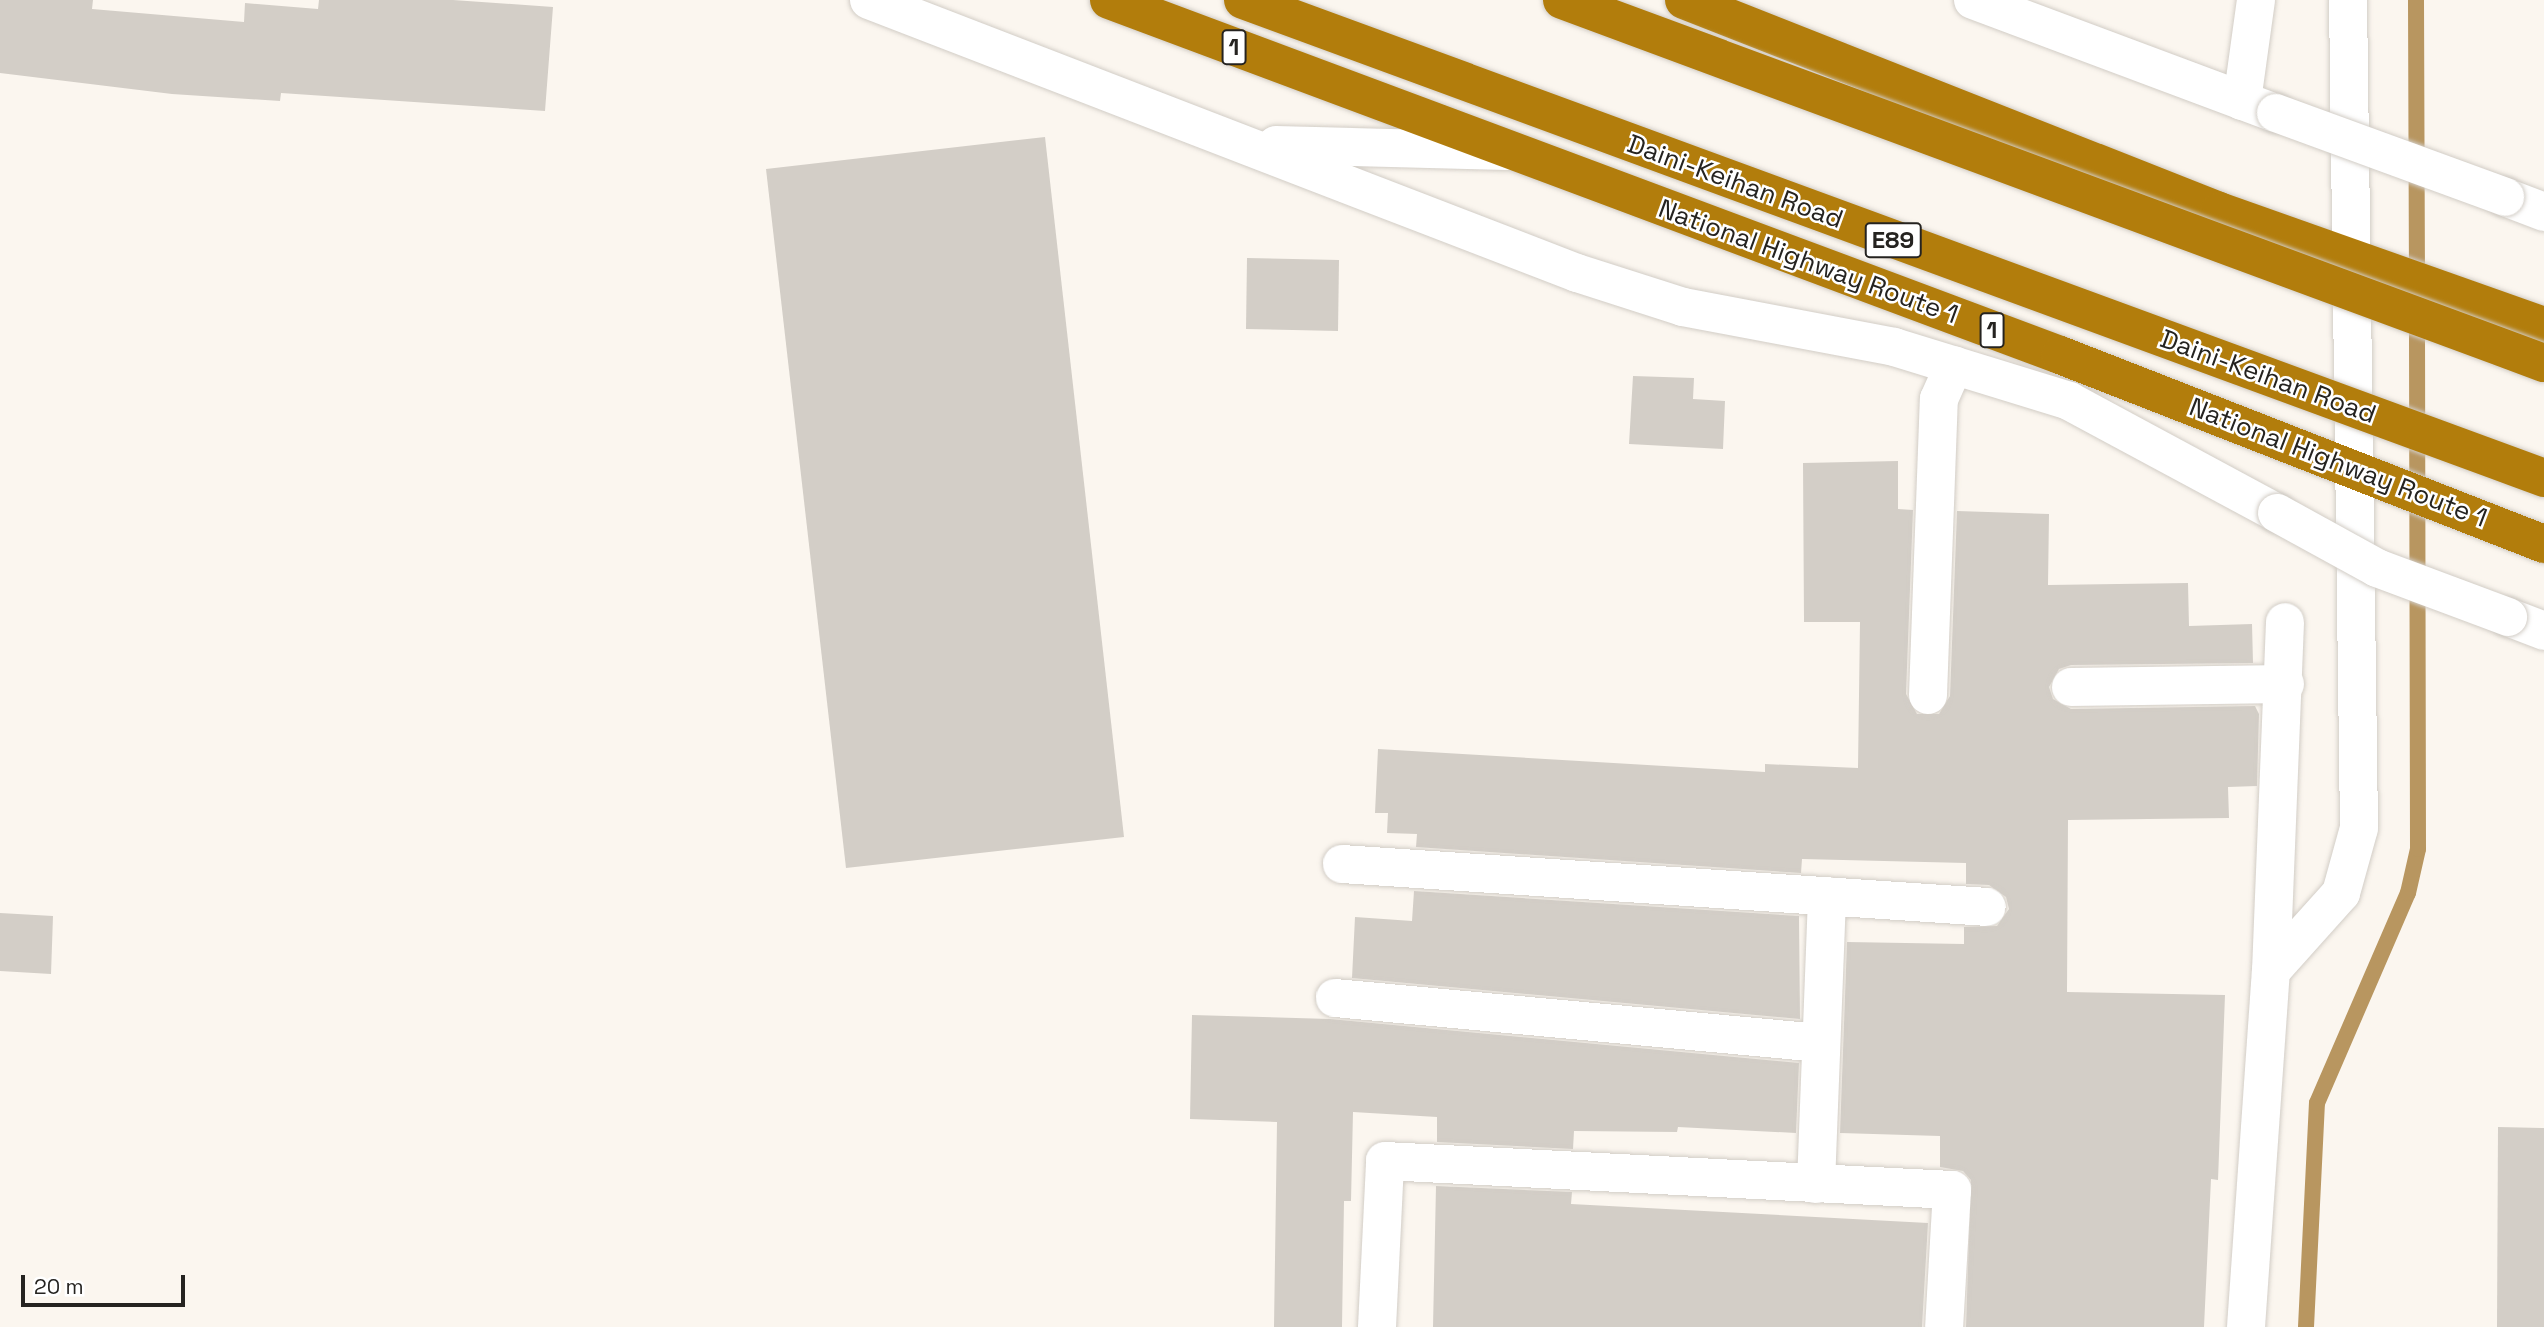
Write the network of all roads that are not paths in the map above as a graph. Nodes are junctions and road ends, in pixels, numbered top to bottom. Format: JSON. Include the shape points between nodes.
{"nodes":[{"id":1,"x":869,"y":0,"type":"edge"},
{"id":2,"x":1109,"y":0,"type":"edge"},
{"id":3,"x":1243,"y":0,"type":"edge"},
{"id":4,"x":1562,"y":0,"type":"edge"},
{"id":5,"x":1684,"y":0,"type":"edge"},
{"id":6,"x":1973,"y":0,"type":"edge"},
{"id":7,"x":2256,"y":0,"type":"edge"},
{"id":8,"x":2348,"y":0,"type":"edge"},
{"id":9,"x":2259,"y":107,"type":"junction"},
{"id":10,"x":1249,"y":145,"type":"junction"},
{"id":11,"x":1507,"y":151,"type":"junction"},
{"id":12,"x":2544,"y":212,"type":"edge"},
{"id":13,"x":2366,"y":263,"type":"junction"},
{"id":14,"x":2544,"y":326,"type":"edge"},
{"id":15,"x":2544,"y":363,"type":"edge"},
{"id":16,"x":1954,"y":365,"type":"junction"},
{"id":17,"x":2368,"y":475,"type":"junction"},
{"id":18,"x":2544,"y":478,"type":"edge"},
{"id":19,"x":2544,"y":544,"type":"edge"},
{"id":20,"x":2285,"y":622,"type":"dead end"},
{"id":21,"x":2544,"y":631,"type":"edge"},
{"id":22,"x":2285,"y":684,"type":"junction"},
{"id":23,"x":2071,"y":687,"type":"dead end"},
{"id":24,"x":1928,"y":695,"type":"dead end"},
{"id":25,"x":1342,"y":864,"type":"dead end"},
{"id":26,"x":1827,"y":896,"type":"junction"},
{"id":27,"x":1987,"y":907,"type":"dead end"},
{"id":28,"x":2272,"y":971,"type":"junction"},
{"id":29,"x":1335,"y":998,"type":"dead end"},
{"id":30,"x":1821,"y":1043,"type":"junction"},
{"id":31,"x":1815,"y":1184,"type":"junction"},
{"id":32,"x":1377,"y":1327,"type":"edge"},
{"id":33,"x":1944,"y":1327,"type":"edge"},
{"id":34,"x":2246,"y":1327,"type":"edge"}],
"edges":[{"from":1,"to":10,"type":"street"},
{"from":2,"to":11,"type":"highway","name":"National Highway Route 1","number":"1"},
{"from":3,"to":18,"type":"highway","name":"Daini-Keihan Road","number":"E89","bridge":true},
{"from":4,"to":15,"type":"highway","bridge":true},
{"from":5,"to":13,"type":"highway"},
{"from":6,"to":9,"type":"street"},
{"from":7,"to":9,"type":"street"},
{"from":8,"to":13,"type":"street"},
{"from":9,"to":12,"type":"street","bridge":true},
{"from":10,"to":11,"type":"street"},
{"from":10,"to":16,"type":"street","via":[[1577,273],[1683,307],[1894,346]]},
{"from":11,"to":17,"type":"highway","name":"National Highway Route 1","number":"1"},
{"from":13,"to":14,"type":"highway"},
{"from":13,"to":17,"type":"street"},
{"from":16,"to":21,"type":"street","bridge":true,"via":[[2069,401],[2377,568]]},
{"from":16,"to":24,"type":"street","via":[[1939,399]]},
{"from":17,"to":19,"type":"highway","name":"National Highway Route 1","number":"1"},
{"from":17,"to":28,"type":"street","via":[[2359,828],[2341,893]]},
{"from":20,"to":22,"type":"street"},
{"from":22,"to":23,"type":"street"},
{"from":22,"to":28,"type":"street"},
{"from":25,"to":26,"type":"street"},
{"from":26,"to":27,"type":"street"},
{"from":26,"to":30,"type":"street"},
{"from":28,"to":34,"type":"street"},
{"from":29,"to":30,"type":"street"},
{"from":30,"to":31,"type":"street"},
{"from":31,"to":32,"type":"street","via":[[1385,1161]]},
{"from":31,"to":33,"type":"street","via":[[1952,1190]]}]}
